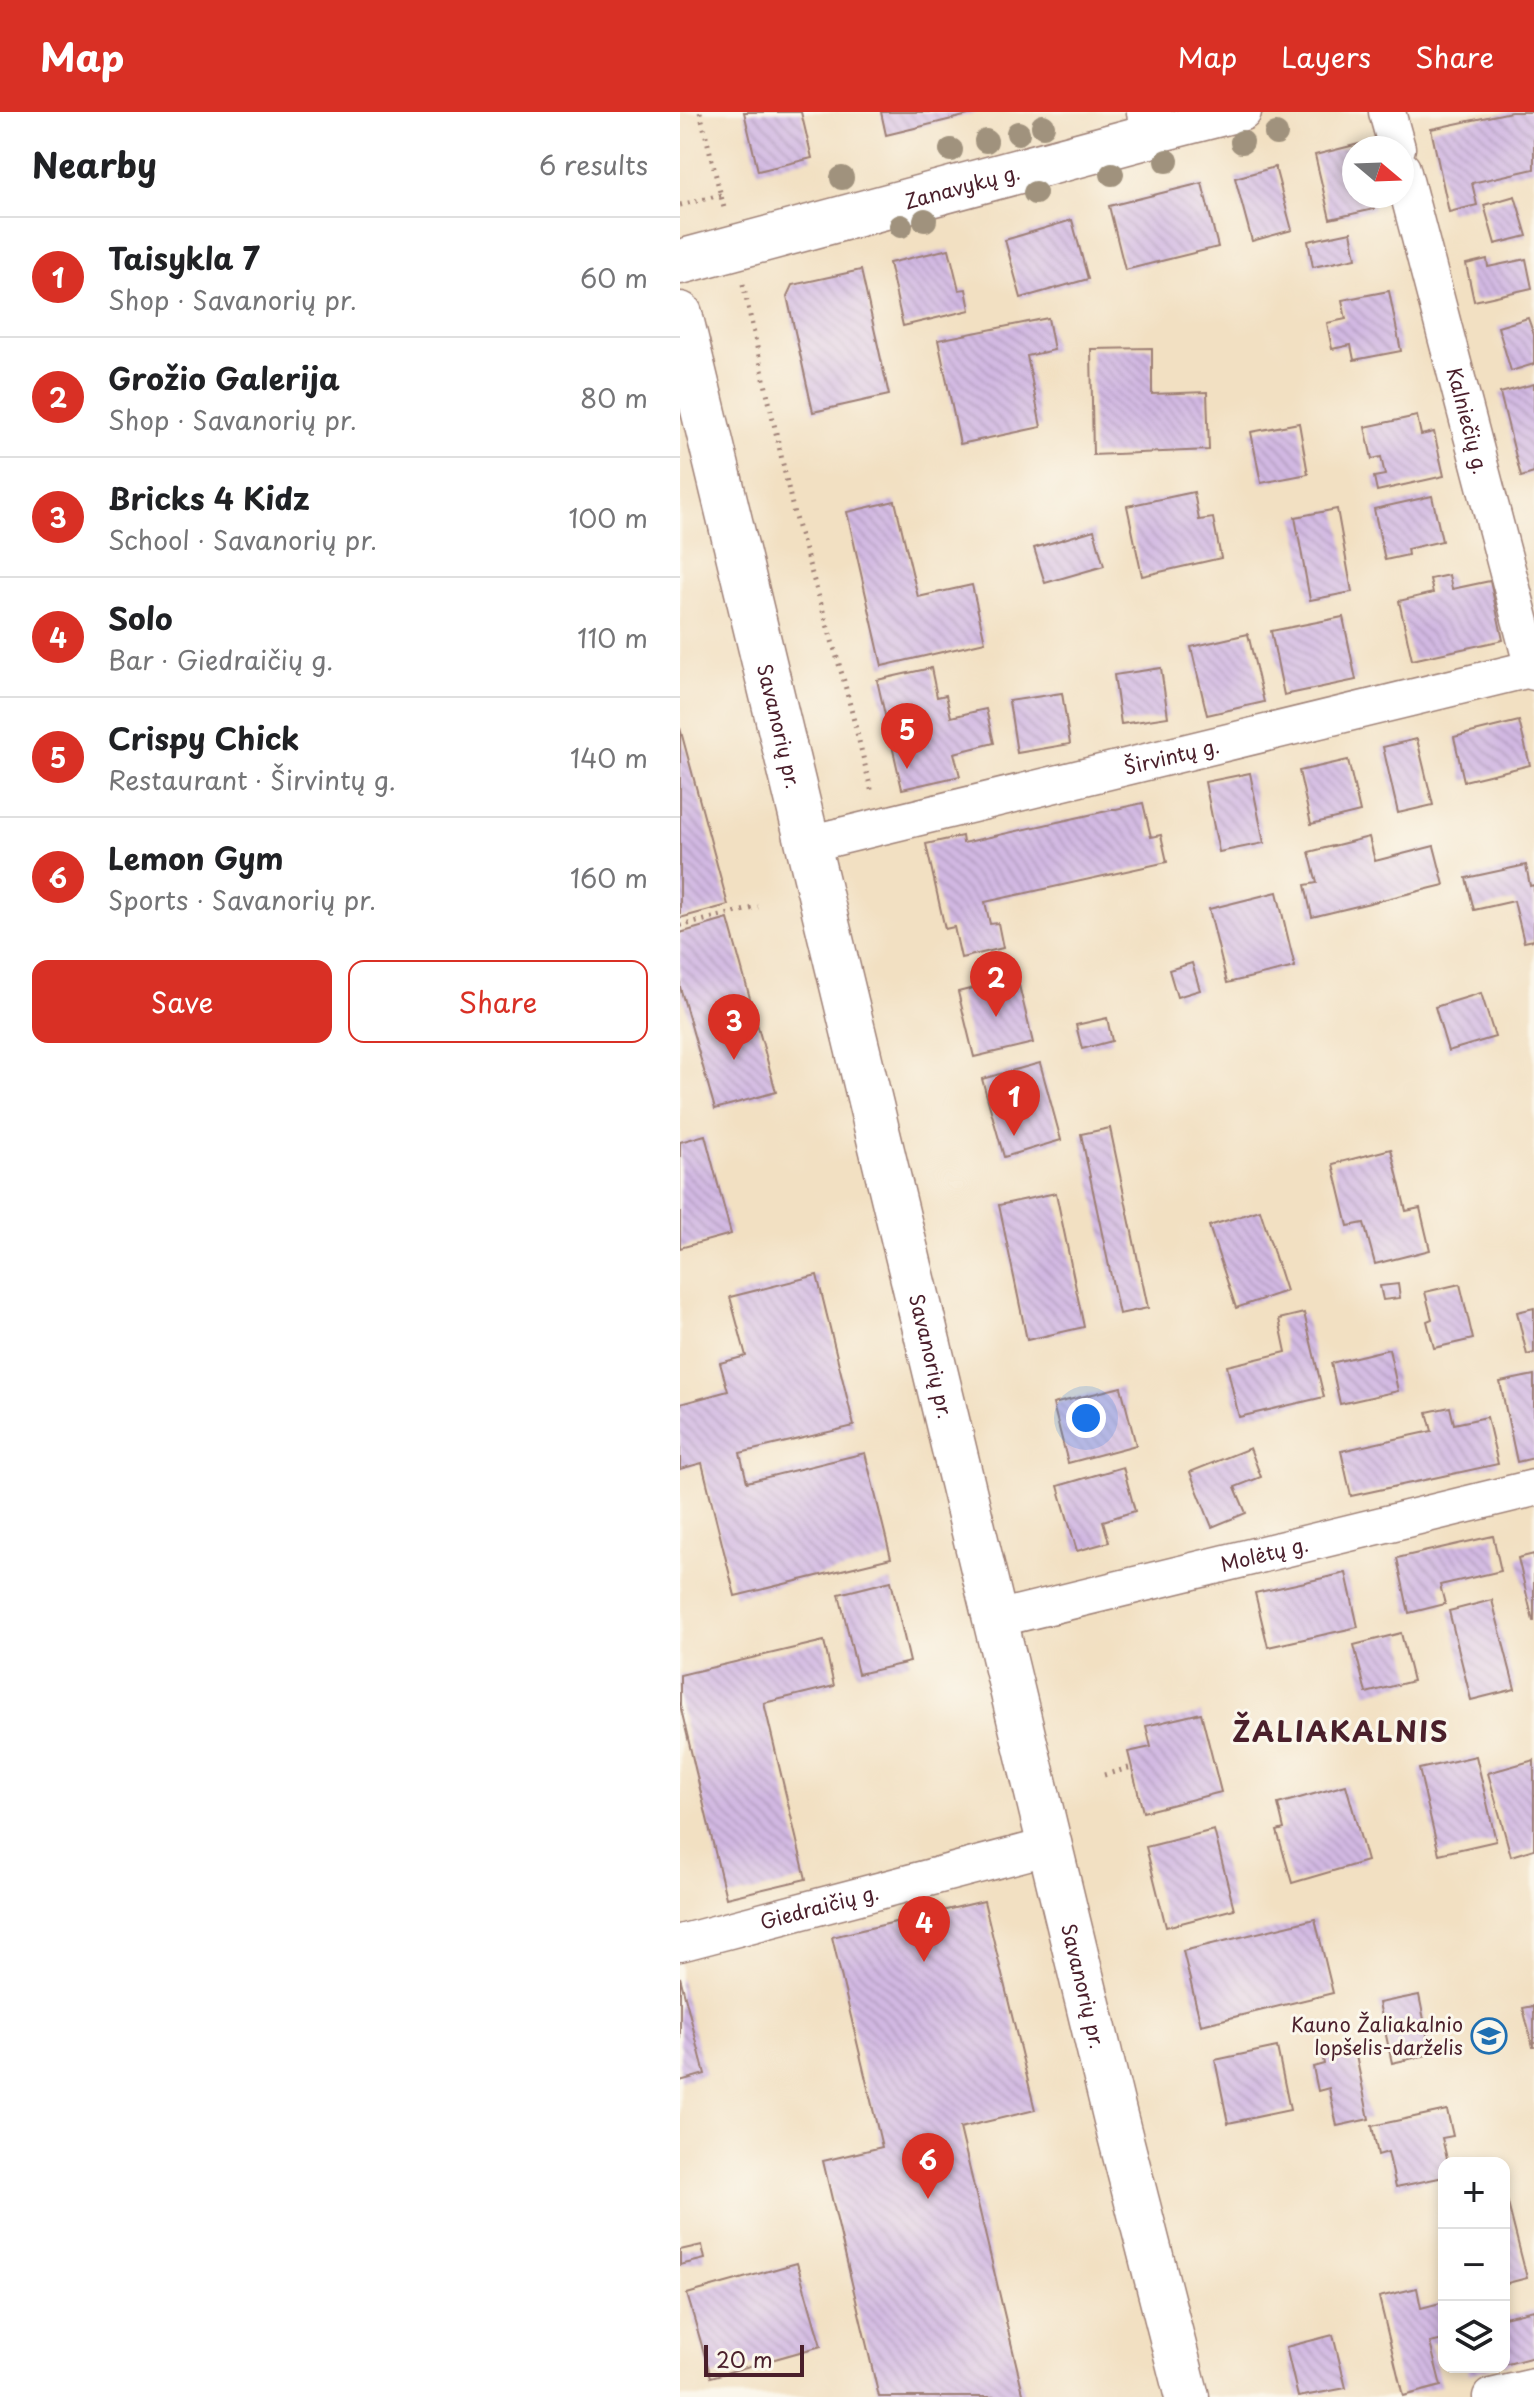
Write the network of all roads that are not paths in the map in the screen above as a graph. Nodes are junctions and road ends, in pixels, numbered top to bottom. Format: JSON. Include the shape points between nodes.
{"nodes":[{"id":1,"x":1243,"y":112,"type":"edge"},
{"id":2,"x":1387,"y":112,"type":"edge"},
{"id":3,"x":1151,"y":123,"type":"edge"},
{"id":4,"x":1394,"y":136,"type":"edge"},
{"id":5,"x":1412,"y":208,"type":"edge"},
{"id":6,"x":680,"y":262,"type":"edge"},
{"id":7,"x":682,"y":330,"type":"edge"},
{"id":8,"x":1534,"y":669,"type":"edge"},
{"id":9,"x":808,"y":844,"type":"junction"},
{"id":10,"x":1534,"y":1488,"type":"edge"},
{"id":11,"x":996,"y":1619,"type":"junction"},
{"id":12,"x":1050,"y":1846,"type":"junction"},
{"id":13,"x":680,"y":1943,"type":"edge"},
{"id":14,"x":1534,"y":2387,"type":"edge"},
{"id":15,"x":1187,"y":2397,"type":"edge"},
{"id":16,"x":1491,"y":2397,"type":"edge"}],
"edges":[{"from":1,"to":3,"type":"street","name":"Zanavykų g."},
{"from":2,"to":4,"type":"street"},
{"from":3,"to":6,"type":"main road","name":"Zanavykų g."},
{"from":5,"to":8,"type":"street","name":"Kalniečių g."},
{"from":7,"to":9,"type":"main road","name":"Savanorių pr."},
{"from":8,"to":9,"type":"street","name":"Širvintų g."},
{"from":9,"to":11,"type":"main road","name":"Savanorių pr."},
{"from":10,"to":11,"type":"street","name":"Molėtų g."},
{"from":11,"to":12,"type":"main road","name":"Savanorių pr."},
{"from":12,"to":13,"type":"street","name":"Giedraičių g."},
{"from":12,"to":15,"type":"main road","name":"Savanorių pr."},
{"from":14,"to":16,"type":"street"}]}
